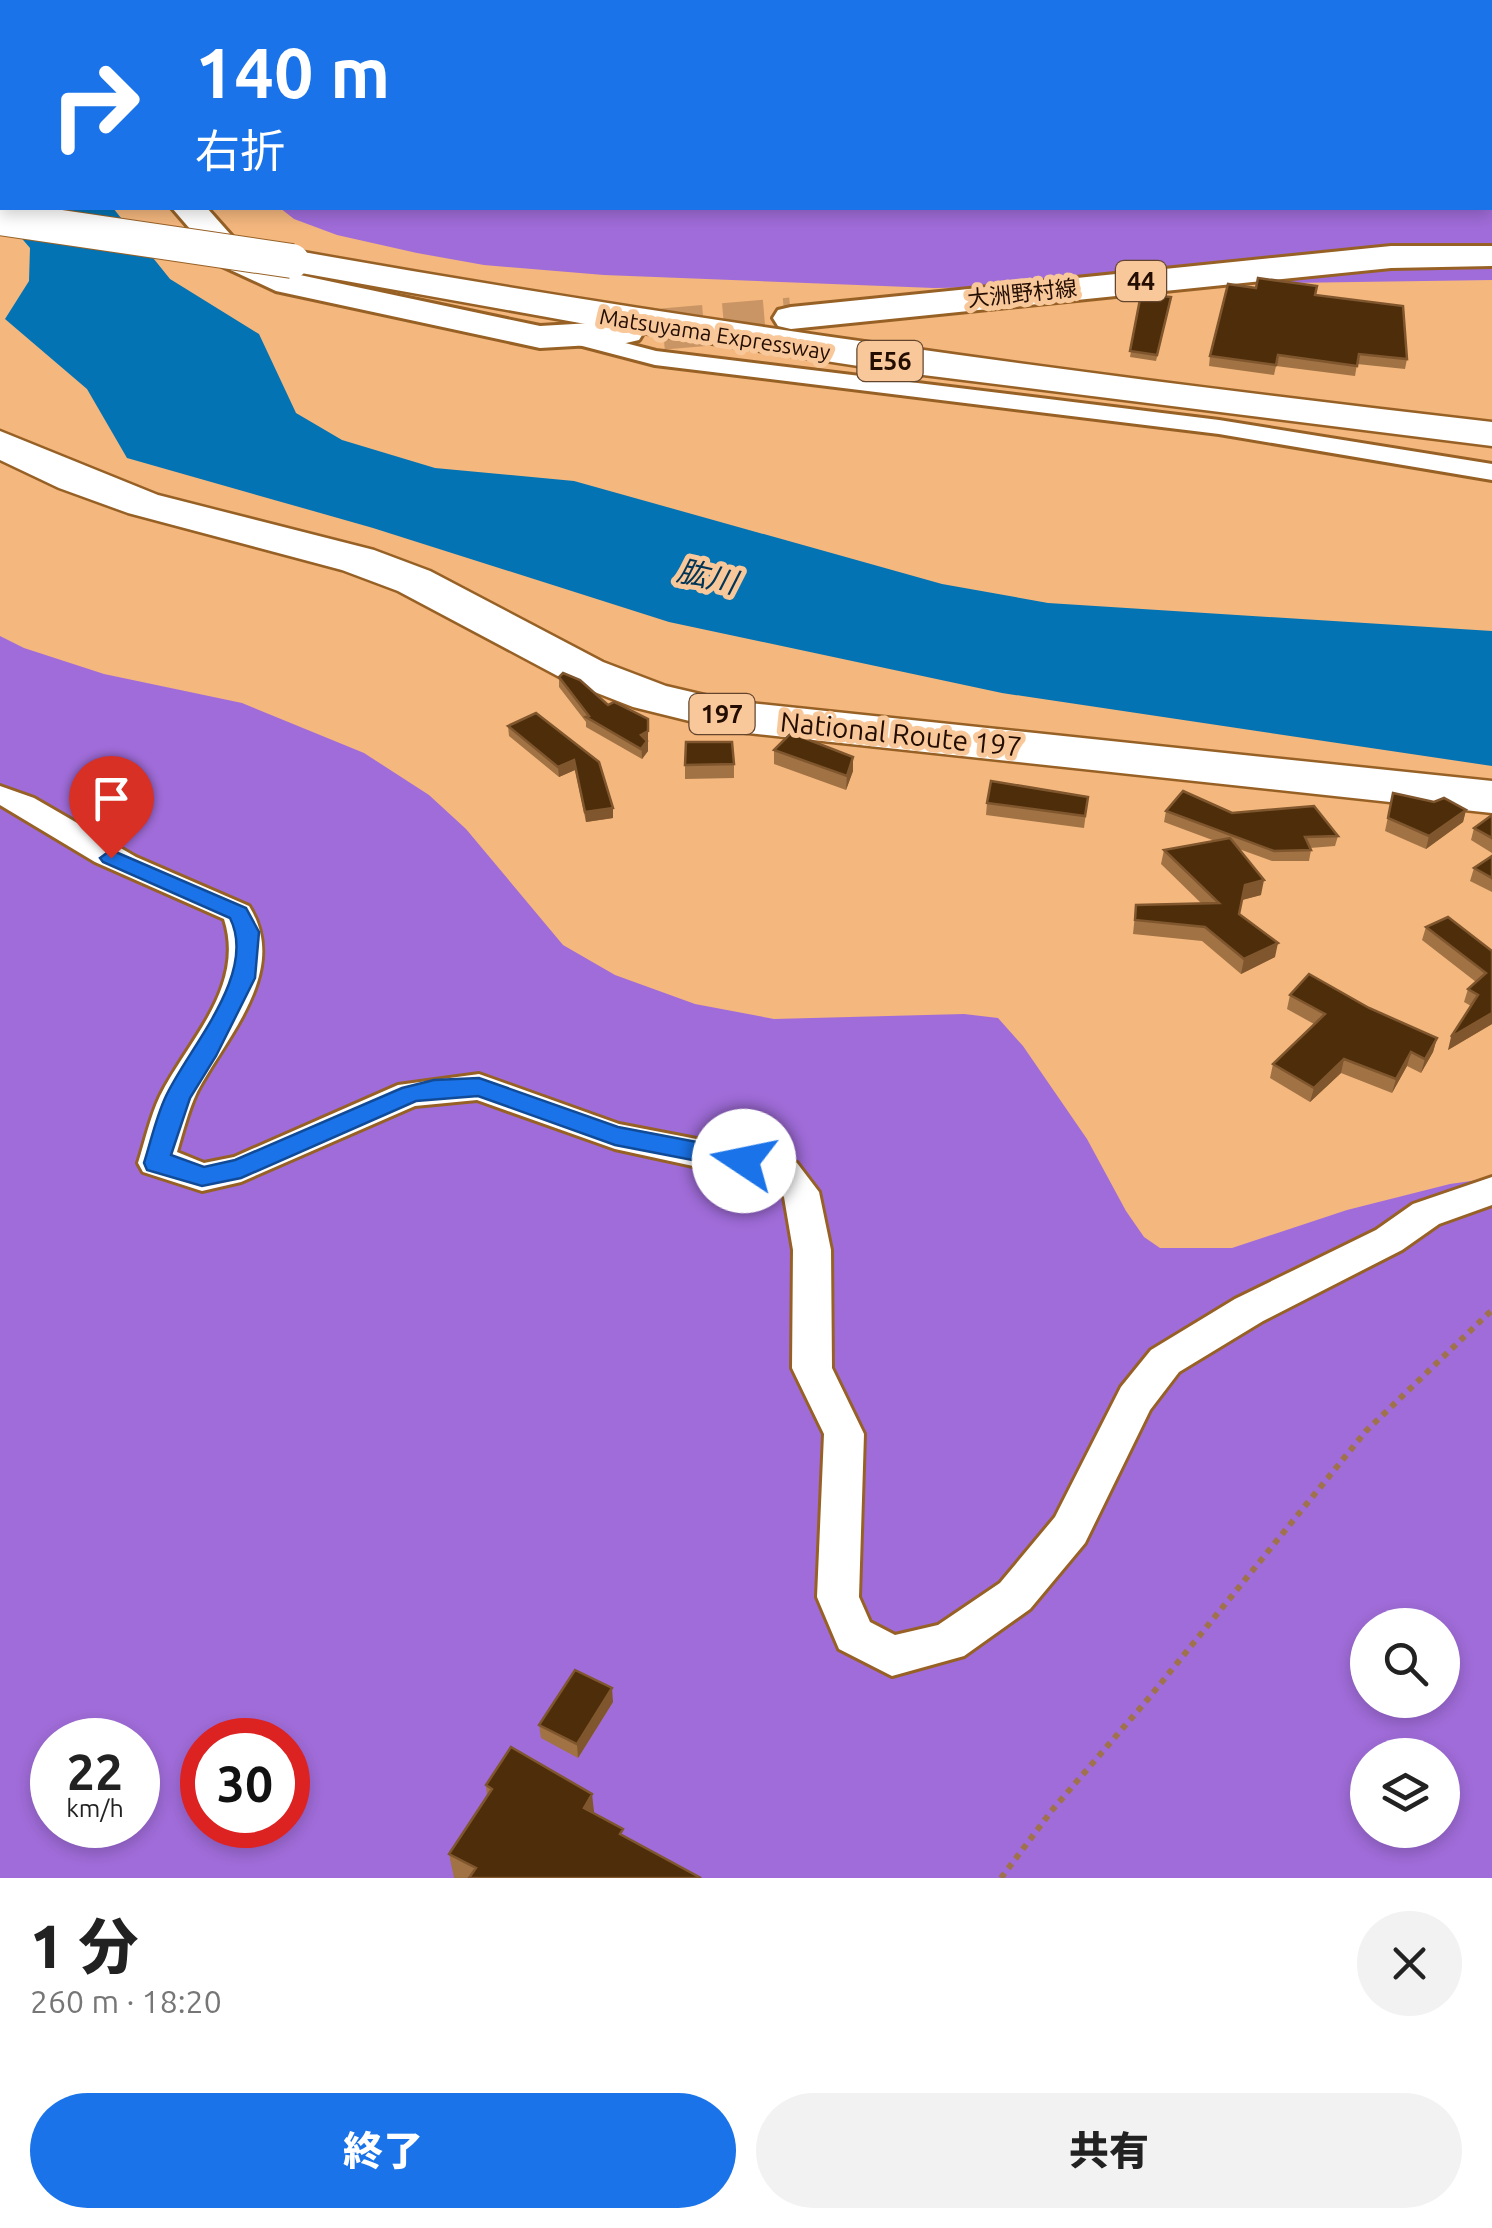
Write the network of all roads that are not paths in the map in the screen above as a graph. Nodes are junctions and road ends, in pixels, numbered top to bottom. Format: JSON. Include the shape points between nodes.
{"nodes":[{"id":1,"x":46,"y":210,"type":"edge"},
{"id":2,"x":191,"y":210,"type":"edge"},
{"id":3,"x":0,"y":218,"type":"edge"},
{"id":4,"x":298,"y":254,"type":"junction"},
{"id":5,"x":1492,"y":256,"type":"edge"},
{"id":6,"x":791,"y":318,"type":"tunnel mouth"},
{"id":7,"x":626,"y":332,"type":"tunnel mouth"},
{"id":8,"x":579,"y":338,"type":"junction"},
{"id":9,"x":1340,"y":410,"type":"junction"},
{"id":10,"x":1492,"y":416,"type":"edge"},
{"id":11,"x":1492,"y":434,"type":"edge"},
{"id":12,"x":1492,"y":442,"type":"edge"},
{"id":13,"x":0,"y":444,"type":"edge"},
{"id":14,"x":1492,"y":472,"type":"edge"},
{"id":15,"x":0,"y":794,"type":"edge"},
{"id":16,"x":1492,"y":796,"type":"edge"},
{"id":17,"x":1492,"y":1190,"type":"edge"}],
"edges":[{"from":1,"to":4,"type":"highway","name":"Matsuyama Expressway","number":"E56"},
{"from":2,"to":8,"type":"main road","via":[[234,259],[274,278],[496,330]]},
{"from":3,"to":4,"type":"highway","name":"Matsuyama Expressway","number":"E56","bridge":true},
{"from":4,"to":9,"type":"highway","name":"Matsuyama Expressway","number":"E56","via":[[778,345]]},
{"from":5,"to":6,"type":"main road","name":"大洲野村線","number":"44","via":[[1391,257]]},
{"from":7,"to":8,"type":"main road"},
{"from":8,"to":14,"type":"street","via":[[655,358],[1219,427]]},
{"from":9,"to":10,"type":"highway"},
{"from":9,"to":11,"type":"highway","name":"Matsuyama Expressway","number":"E56"},
{"from":9,"to":12,"type":"highway"},
{"from":13,"to":16,"type":"highway","name":"National Route 197","number":"197","via":[[143,504],[414,581],[586,672],[650,698],[730,716]]},
{"from":15,"to":17,"type":"street","via":[[30,804],[59,830],[136,872],[238,913],[248,932],[243,978],[178,1096],[156,1163],[202,1177],[241,1168],[410,1094],[479,1087],[615,1136],[784,1174],[801,1192],[812,1250],[812,1368],[844,1434],[838,1596],[854,1635],[892,1656],[949,1642],[1015,1596],[1070,1530],[1135,1399],[1165,1361],[1426,1214]]}]}
